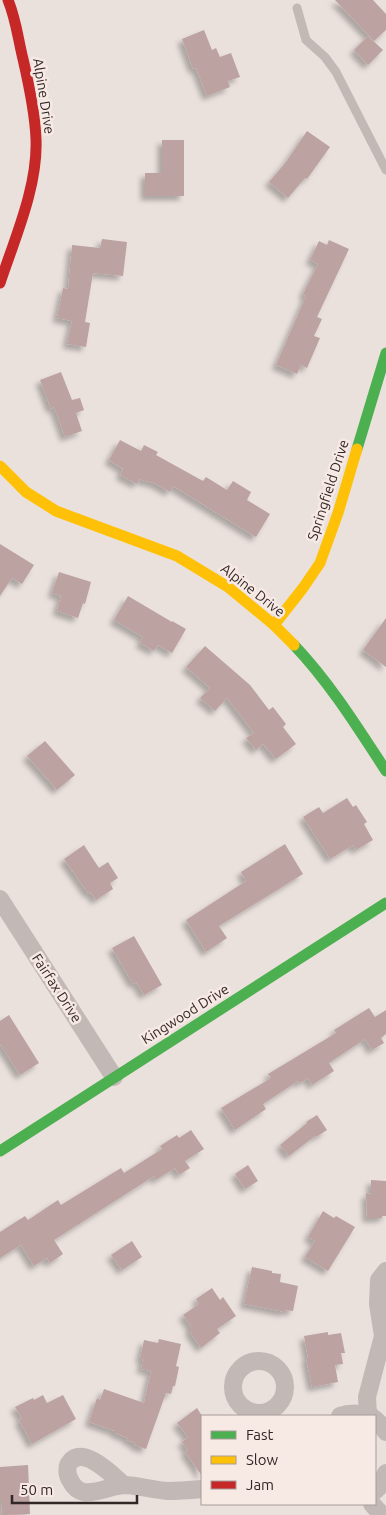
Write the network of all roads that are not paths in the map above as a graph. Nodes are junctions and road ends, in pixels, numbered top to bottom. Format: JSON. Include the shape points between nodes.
{"nodes":[{"id":1,"x":8,"y":0,"type":"edge"},
{"id":2,"x":297,"y":8,"type":"dead end"},
{"id":3,"x":386,"y":170,"type":"edge"},
{"id":4,"x":0,"y":283,"type":"edge"},
{"id":5,"x":386,"y":353,"type":"edge"},
{"id":6,"x":0,"y":466,"type":"edge"},
{"id":7,"x":274,"y":625,"type":"junction"},
{"id":8,"x":386,"y":771,"type":"edge"},
{"id":9,"x":0,"y":899,"type":"edge"},
{"id":10,"x":386,"y":903,"type":"edge"},
{"id":11,"x":114,"y":1076,"type":"junction"},
{"id":12,"x":0,"y":1151,"type":"edge"},
{"id":13,"x":386,"y":1271,"type":"edge"},
{"id":14,"x":385,"y":1335,"type":"edge"},
{"id":15,"x":344,"y":1415,"type":"edge"},
{"id":16,"x":366,"y":1415,"type":"edge"},
{"id":17,"x":371,"y":1415,"type":"edge"},
{"id":18,"x":376,"y":1421,"type":"edge"},
{"id":19,"x":386,"y":1432,"type":"edge"},
{"id":20,"x":386,"y":1474,"type":"edge"},
{"id":21,"x":124,"y":1485,"type":"dead end"},
{"id":22,"x":201,"y":1489,"type":"edge"},
{"id":23,"x":376,"y":1490,"type":"edge"},
{"id":24,"x":373,"y":1505,"type":"edge"},
{"id":25,"x":382,"y":1515,"type":"edge"}],
"edges":[{"from":1,"to":4,"type":"street","name":"Alpine Drive","via":[[25,66],[36,148],[22,222]]},
{"from":2,"to":3,"type":"lane","via":[[306,40],[336,72]]},
{"from":5,"to":7,"type":"street","name":"Springfield Drive","via":[[320,563]]},
{"from":6,"to":7,"type":"street","name":"Alpine Drive","via":[[38,502],[177,556],[228,587]]},
{"from":7,"to":8,"type":"street","name":"Alpine Drive","via":[[332,690]]},
{"from":9,"to":11,"type":"street","name":"Fairfax Drive"},
{"from":10,"to":11,"type":"street","name":"Kingwood Drive"},
{"from":11,"to":12,"type":"street","name":"Kingwood Drive"},
{"from":13,"to":14,"type":"street","via":[[379,1280],[378,1304]]},
{"from":14,"to":17,"type":"street","via":[[367,1397]]},
{"from":15,"to":16,"type":"street"},
{"from":18,"to":19,"type":"street"},
{"from":20,"to":23,"type":"street"},
{"from":21,"to":22,"type":"street","via":[[169,1491]]},
{"from":24,"to":25,"type":"street"}]}
